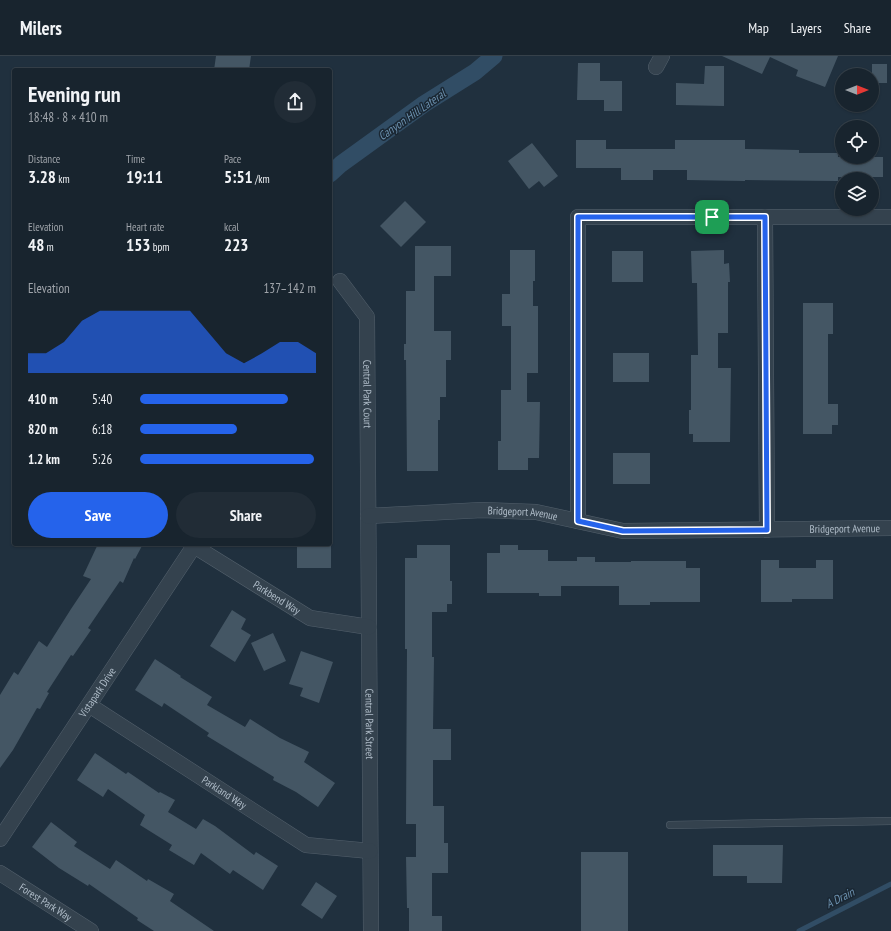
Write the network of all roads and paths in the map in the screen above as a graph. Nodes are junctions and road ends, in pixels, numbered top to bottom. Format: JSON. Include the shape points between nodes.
{"nodes":[{"id":1,"x":765,"y":217,"type":"junction"},
{"id":2,"x":891,"y":217,"type":"edge"},
{"id":3,"x":340,"y":281,"type":"dead end"},
{"id":4,"x":368,"y":516,"type":"junction"},
{"id":5,"x":578,"y":521,"type":"junction"},
{"id":6,"x":891,"y":528,"type":"edge"},
{"id":7,"x":767,"y":530,"type":"junction"},
{"id":8,"x":194,"y":546,"type":"joint"},
{"id":9,"x":369,"y":627,"type":"junction"},
{"id":10,"x":89,"y":705,"type":"junction"},
{"id":11,"x":891,"y":821,"type":"edge"},
{"id":12,"x":670,"y":825,"type":"dead end"},
{"id":13,"x":0,"y":839,"type":"edge"},
{"id":14,"x":370,"y":851,"type":"junction"},
{"id":15,"x":0,"y":873,"type":"edge"},
{"id":16,"x":91,"y":931,"type":"edge"},
{"id":17,"x":371,"y":931,"type":"edge"}],
"edges":[{"from":1,"to":2,"type":"street"},
{"from":1,"to":5,"type":"street","via":[[578,217]]},
{"from":1,"to":7,"type":"street"},
{"from":3,"to":4,"type":"street","name":"Central Park Court","via":[[367,317]]},
{"from":4,"to":5,"type":"street","name":"Bridgeport Avenue","via":[[482,510],[536,512]]},
{"from":4,"to":9,"type":"street","name":"Central Park Street"},
{"from":5,"to":7,"type":"street","name":"Bridgeport Avenue","via":[[623,531]]},
{"from":6,"to":7,"type":"street","name":"Bridgeport Avenue"},
{"from":8,"to":9,"type":"street","name":"Parkbend Way","via":[[310,618]]},
{"from":8,"to":10,"type":"street","name":"Vistapark Drive"},
{"from":9,"to":14,"type":"street","name":"Central Park Street"},
{"from":10,"to":13,"type":"street","name":"Vistapark Drive"},
{"from":10,"to":14,"type":"street","name":"Parkland Way","via":[[306,845]]},
{"from":11,"to":12,"type":"lane"},
{"from":14,"to":17,"type":"street","name":"Central Park Street"},
{"from":15,"to":16,"type":"street","name":"Forest Park Way"}]}
